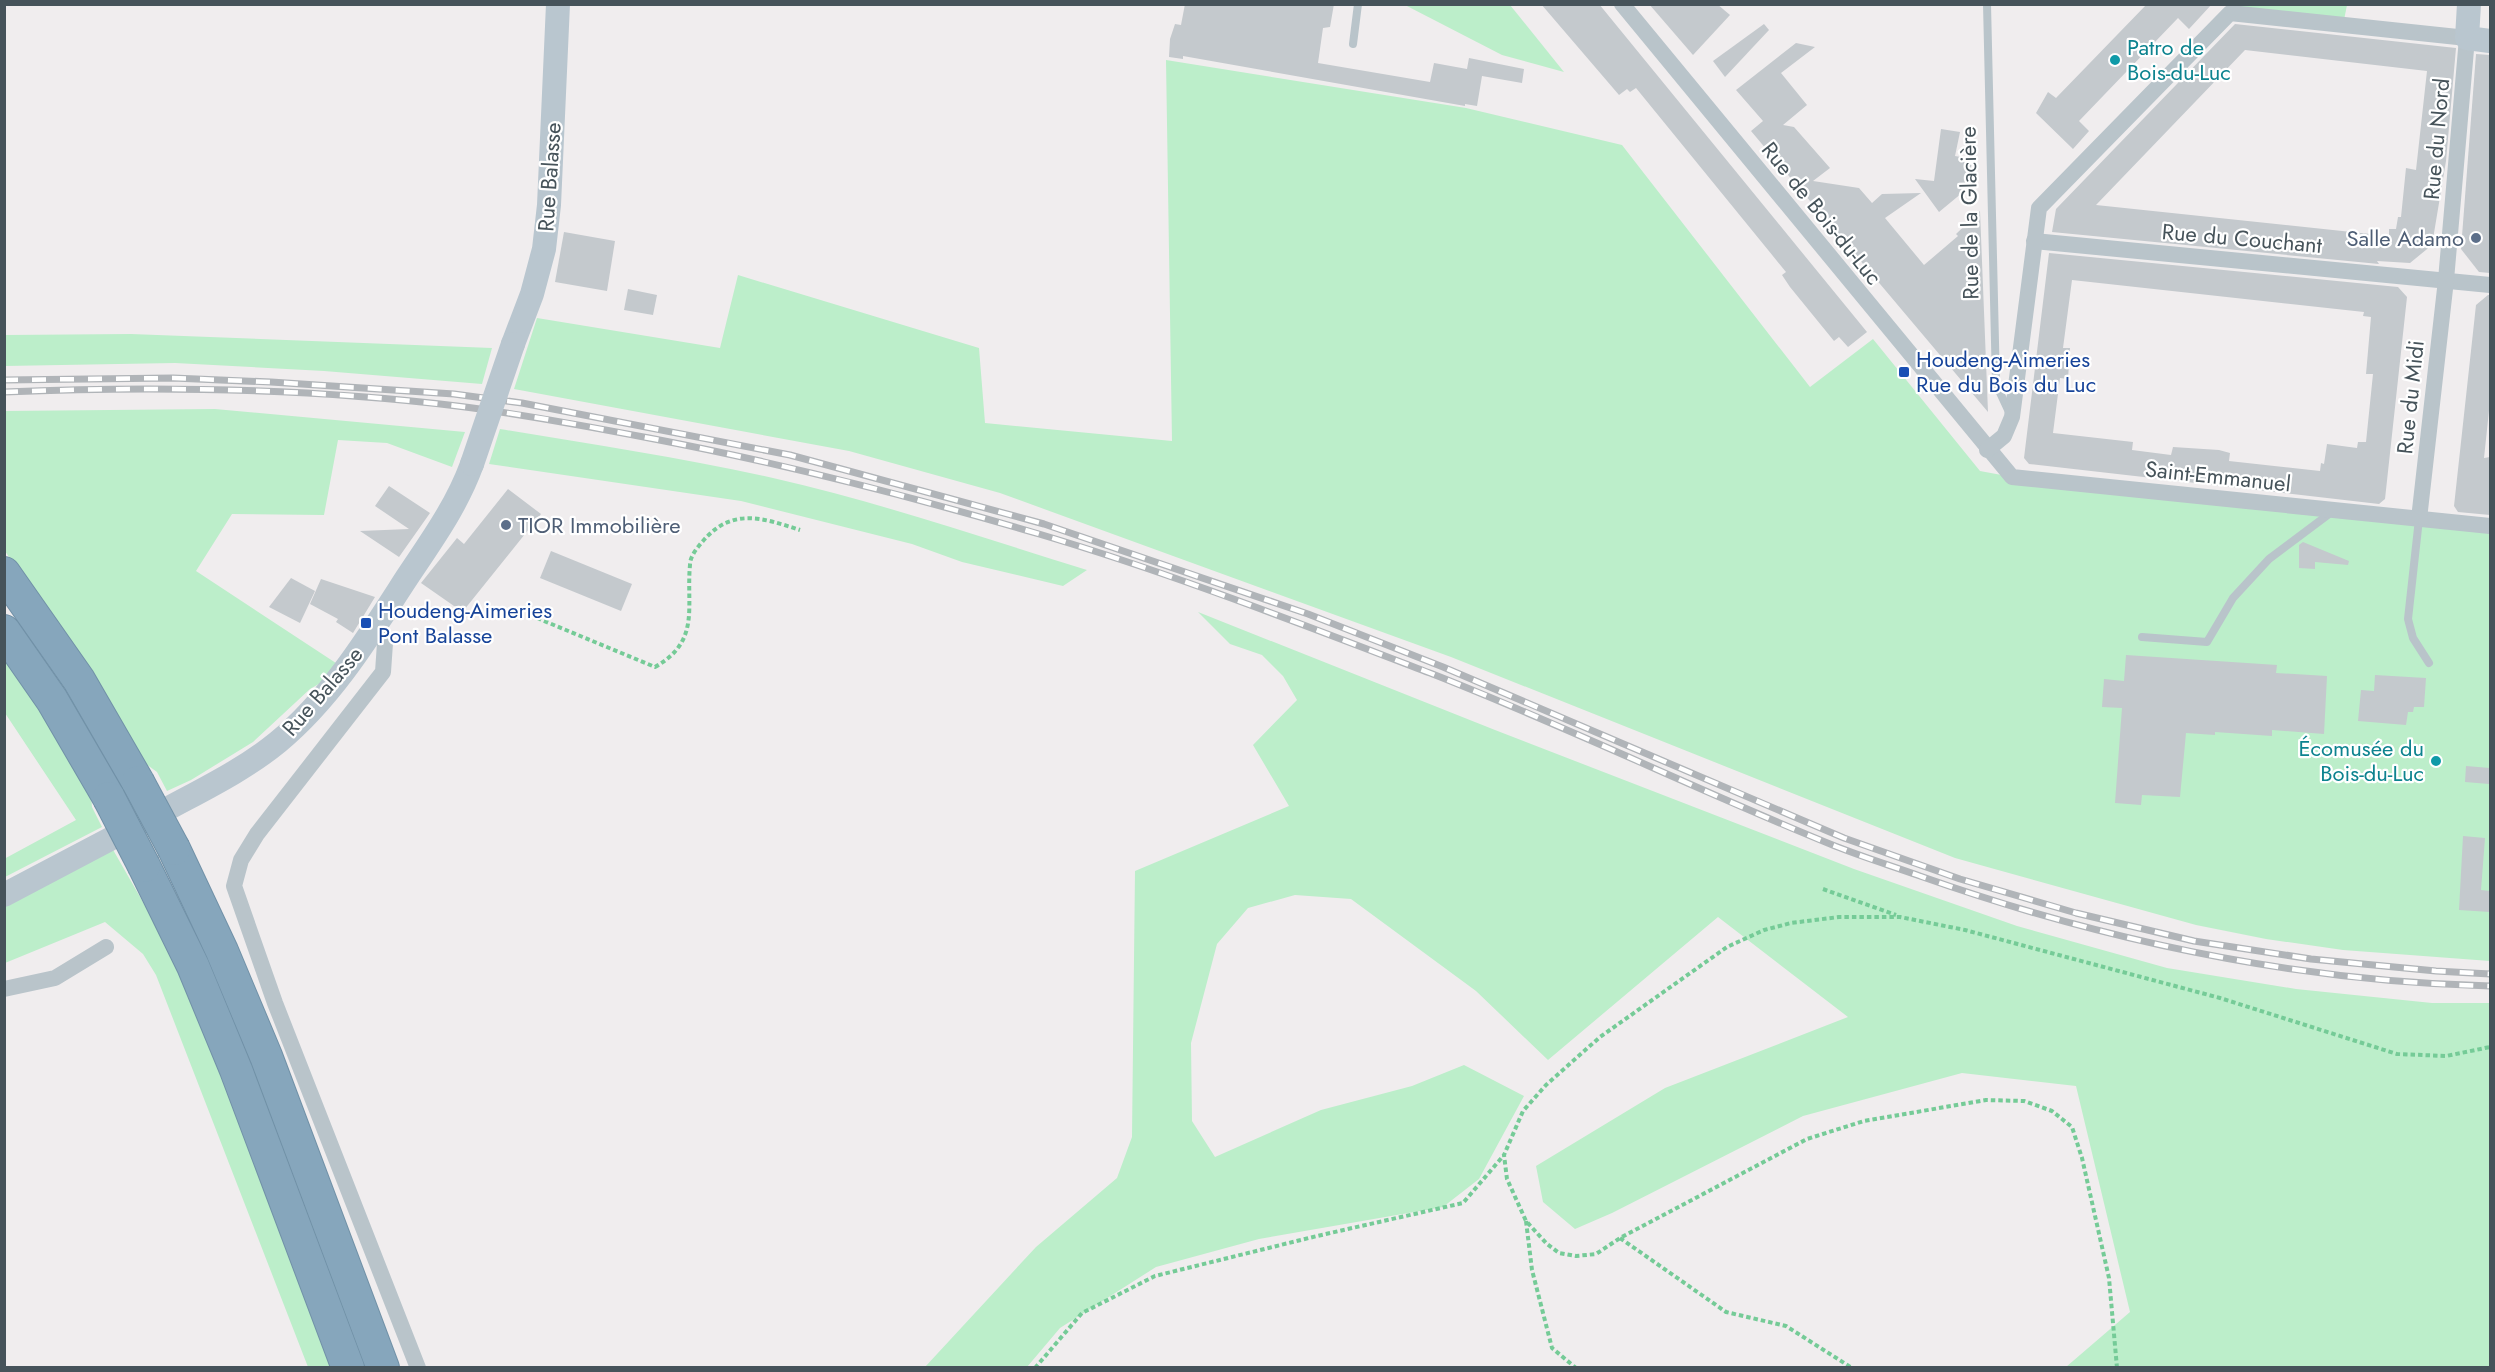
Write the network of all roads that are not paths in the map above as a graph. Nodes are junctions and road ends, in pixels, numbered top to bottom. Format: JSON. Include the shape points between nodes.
{"nodes":[{"id":1,"x":558,"y":4,"type":"edge"},
{"id":2,"x":1358,"y":4,"type":"edge"},
{"id":3,"x":1622,"y":4,"type":"edge"},
{"id":4,"x":1987,"y":4,"type":"edge"},
{"id":5,"x":2469,"y":4,"type":"edge"},
{"id":6,"x":2479,"y":39,"type":"edge"},
{"id":7,"x":1353,"y":44,"type":"dead end"},
{"id":8,"x":2034,"y":241,"type":"junction"},
{"id":9,"x":2446,"y":280,"type":"junction"},
{"id":10,"x":2490,"y":285,"type":"edge"},
{"id":11,"x":2012,"y":417,"type":"junction"},
{"id":12,"x":1987,"y":450,"type":"junction"},
{"id":13,"x":2012,"y":477,"type":"joint"},
{"id":14,"x":2334,"y":510,"type":"junction"},
{"id":15,"x":2419,"y":519,"type":"junction"},
{"id":16,"x":2490,"y":526,"type":"edge"},
{"id":17,"x":4,"y":573,"type":"edge"},
{"id":18,"x":378,"y":624,"type":"junction"},
{"id":19,"x":4,"y":631,"type":"edge"},
{"id":20,"x":2142,"y":636,"type":"dead end"},
{"id":21,"x":2429,"y":663,"type":"dead end"},
{"id":22,"x":4,"y":895,"type":"edge"},
{"id":23,"x":106,"y":947,"type":"dead end"},
{"id":24,"x":4,"y":989,"type":"edge"},
{"id":25,"x":348,"y":1368,"type":"edge"},
{"id":26,"x":383,"y":1368,"type":"edge"},
{"id":27,"x":418,"y":1368,"type":"edge"}],
"edges":[{"from":1,"to":18,"type":"street","name":"Rue Balasse","bridge":true,"via":[[549,205],[544,249],[532,294],[463,487]]},
{"from":2,"to":7,"type":"lane"},
{"from":3,"to":12,"type":"street","name":"Rue de Bois-du-Luc"},
{"from":4,"to":11,"type":"lane","name":"Rue de la Glacière","via":[[1996,384]]},
{"from":5,"to":6,"type":"street"},
{"from":6,"to":8,"type":"street","via":[[2230,13],[2039,208]]},
{"from":6,"to":9,"type":"street","name":"Rue du Nord"},
{"from":8,"to":9,"type":"street","name":"Rue du Couchant"},
{"from":8,"to":11,"type":"street"},
{"from":9,"to":10,"type":"street","name":"Rue du Couchant"},
{"from":9,"to":15,"type":"street","name":"Rue du Midi"},
{"from":11,"to":12,"type":"street","via":[[2004,436]]},
{"from":12,"to":13,"type":"street","name":"Rue de Bois-du-Luc"},
{"from":13,"to":14,"type":"street","name":"Saint-Emmanuel"},
{"from":14,"to":15,"type":"street","name":"Saint-Emmanuel"},
{"from":14,"to":20,"type":"lane","via":[[2269,559],[2233,598],[2207,642]]},
{"from":15,"to":16,"type":"street","name":"Saint-Emmanuel"},
{"from":15,"to":21,"type":"lane","via":[[2408,619],[2413,638]]},
{"from":17,"to":26,"type":"highway","bridge":true,"via":[[79,680],[174,849],[266,1056]]},
{"from":18,"to":22,"type":"street","name":"Rue Balasse","via":[[304,718],[240,770]]},
{"from":18,"to":27,"type":"street","via":[[385,643],[383,672],[257,834],[241,860],[234,886],[275,1003]]},
{"from":19,"to":25,"type":"highway","bridge":true,"via":[[52,700],[109,798],[193,966]]},
{"from":23,"to":24,"type":"street","via":[[55,978]]}]}
